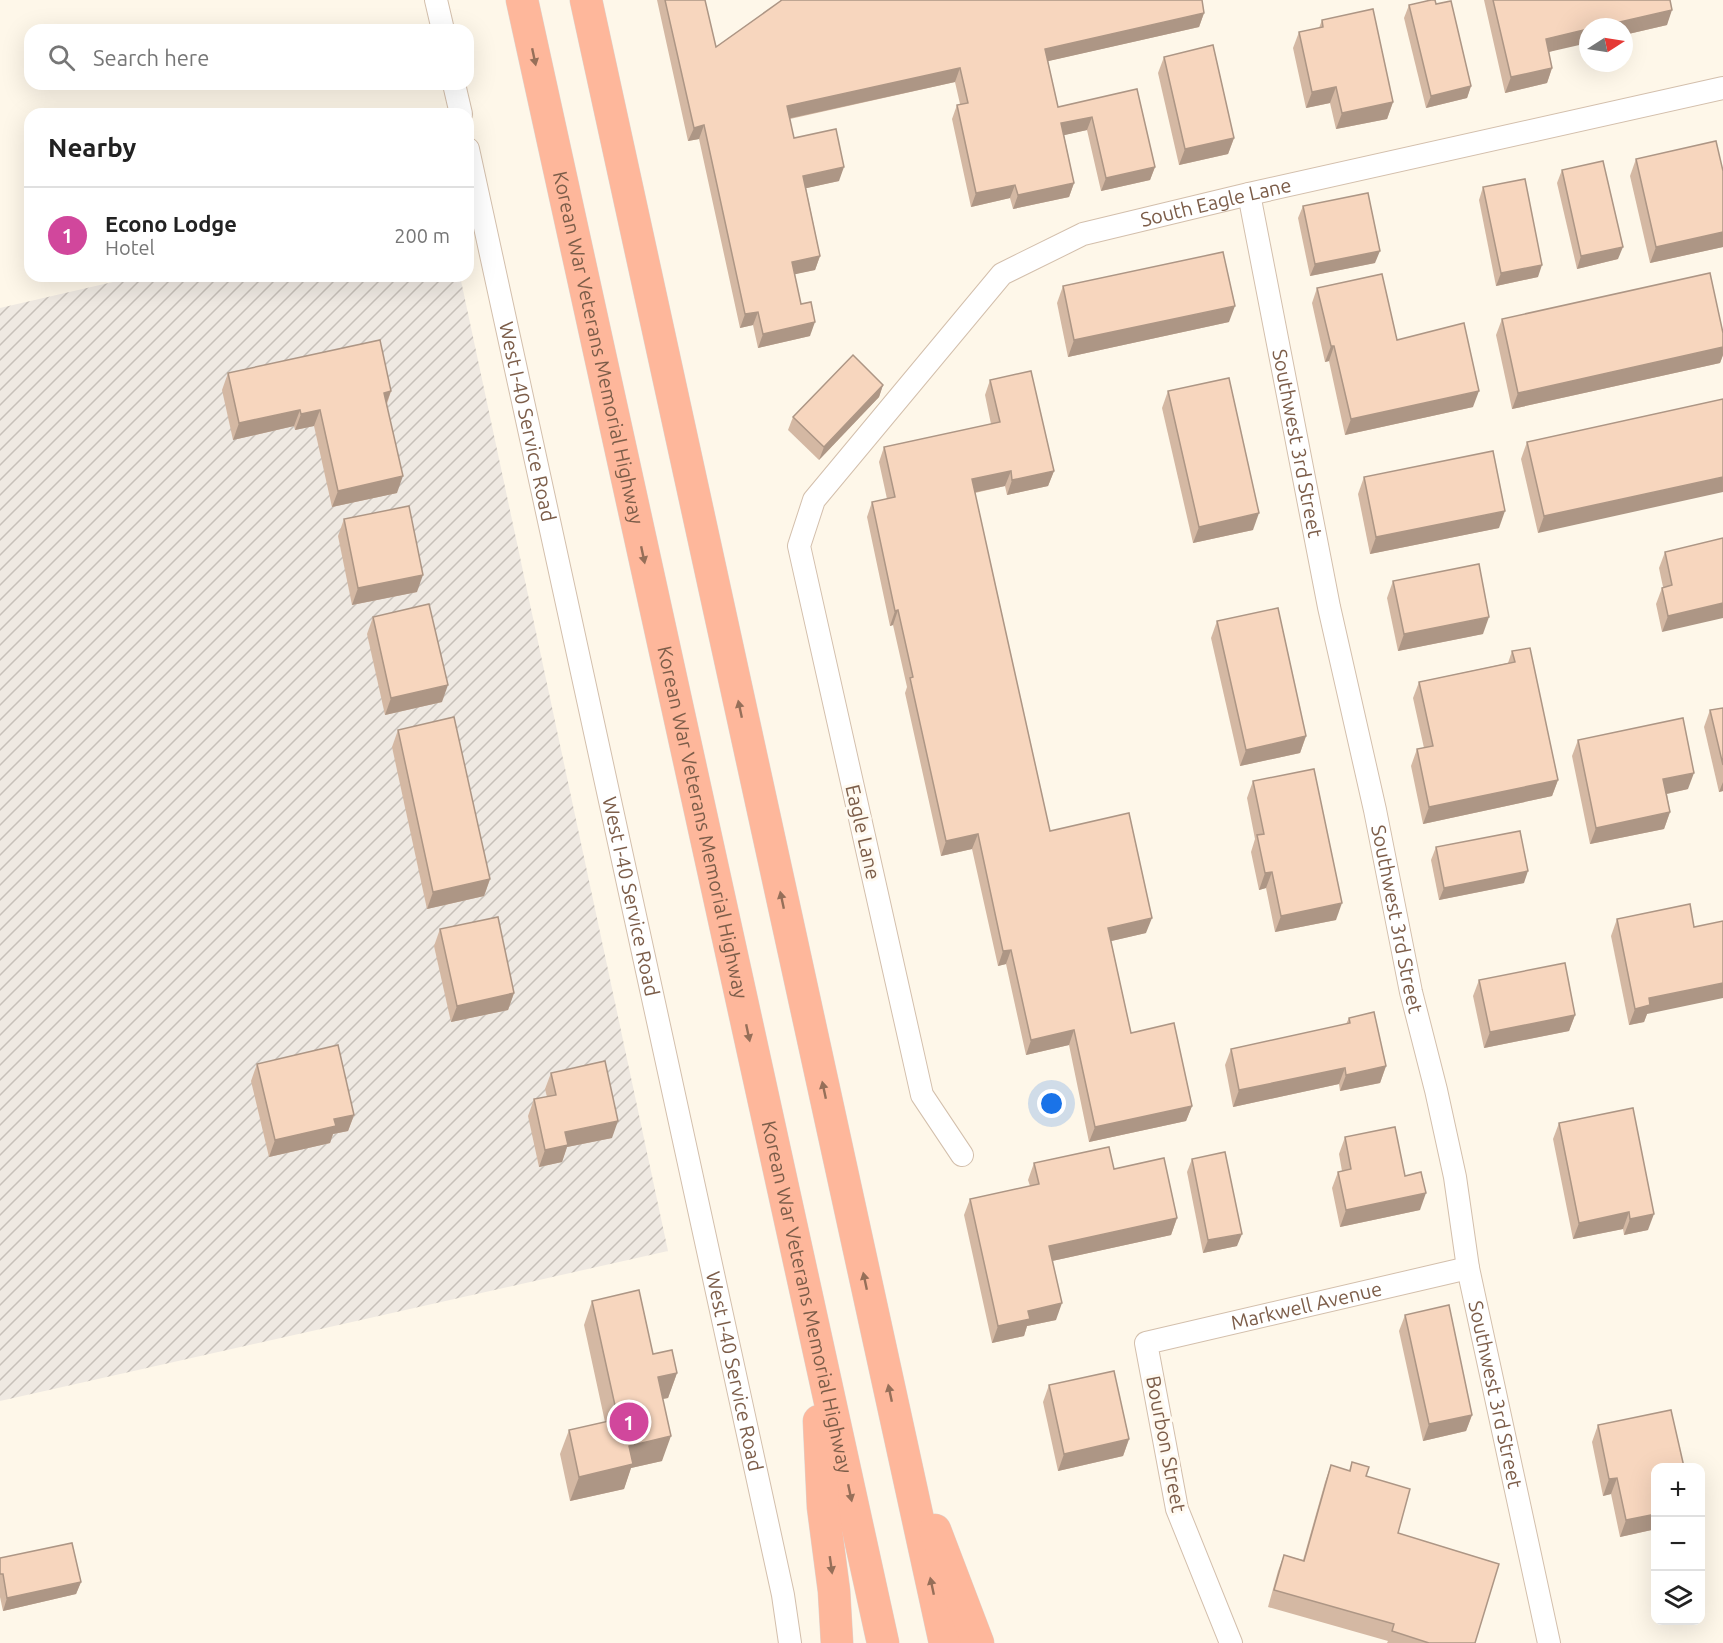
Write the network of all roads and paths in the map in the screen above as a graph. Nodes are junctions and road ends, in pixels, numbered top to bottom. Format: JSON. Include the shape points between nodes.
{"nodes":[{"id":1,"x":436,"y":0,"type":"edge"},
{"id":2,"x":522,"y":0,"type":"edge"},
{"id":3,"x":586,"y":0,"type":"edge"},
{"id":4,"x":442,"y":24,"type":"edge"},
{"id":5,"x":1723,"y":88,"type":"edge"},
{"id":6,"x":455,"y":90,"type":"edge"},
{"id":7,"x":459,"y":108,"type":"edge"},
{"id":8,"x":474,"y":176,"type":"edge"},
{"id":9,"x":1249,"y":194,"type":"junction"},
{"id":10,"x":814,"y":500,"type":"joint"},
{"id":11,"x":962,"y":1155,"type":"dead end"},
{"id":12,"x":1468,"y":1268,"type":"junction"},
{"id":13,"x":815,"y":1333,"type":"junction"},
{"id":14,"x":1146,"y":1343,"type":"joint"},
{"id":15,"x":902,"y":1448,"type":"junction"},
{"id":16,"x":790,"y":1643,"type":"edge"},
{"id":17,"x":837,"y":1643,"type":"edge"},
{"id":18,"x":883,"y":1643,"type":"edge"},
{"id":19,"x":945,"y":1643,"type":"edge"},
{"id":20,"x":978,"y":1643,"type":"edge"},
{"id":21,"x":1231,"y":1643,"type":"edge"},
{"id":22,"x":1549,"y":1643,"type":"edge"}],
"edges":[{"from":1,"to":4,"type":"street"},
{"from":2,"to":13,"type":"highway","name":"Korean War Veterans Memorial Highway","one_way":true},
{"from":15,"to":3,"type":"highway","one_way":true},
{"from":5,"to":9,"type":"street","name":"South Eagle Lane"},
{"from":6,"to":7,"type":"street"},
{"from":8,"to":16,"type":"street","name":"West I-40 Service Road"},
{"from":9,"to":10,"type":"street","name":"South Eagle Lane","via":[[1083,234],[1002,274]]},
{"from":9,"to":12,"type":"street","name":"Southwest 3rd Street","via":[[1329,607],[1411,993],[1455,1177]]},
{"from":10,"to":11,"type":"street","name":"Eagle Lane","via":[[799,546],[922,1095]]},
{"from":12,"to":14,"type":"street","name":"Markwell Avenue"},
{"from":12,"to":22,"type":"street","name":"Southwest 3rd Street"},
{"from":13,"to":17,"type":"highway","one_way":true,"via":[[823,1507]]},
{"from":13,"to":18,"type":"highway","name":"Korean War Veterans Memorial Highway","one_way":true},
{"from":14,"to":21,"type":"street","name":"Bourbon Street","via":[[1177,1509]]},
{"from":19,"to":15,"type":"highway","one_way":true},
{"from":15,"to":20,"type":"highway"}]}
